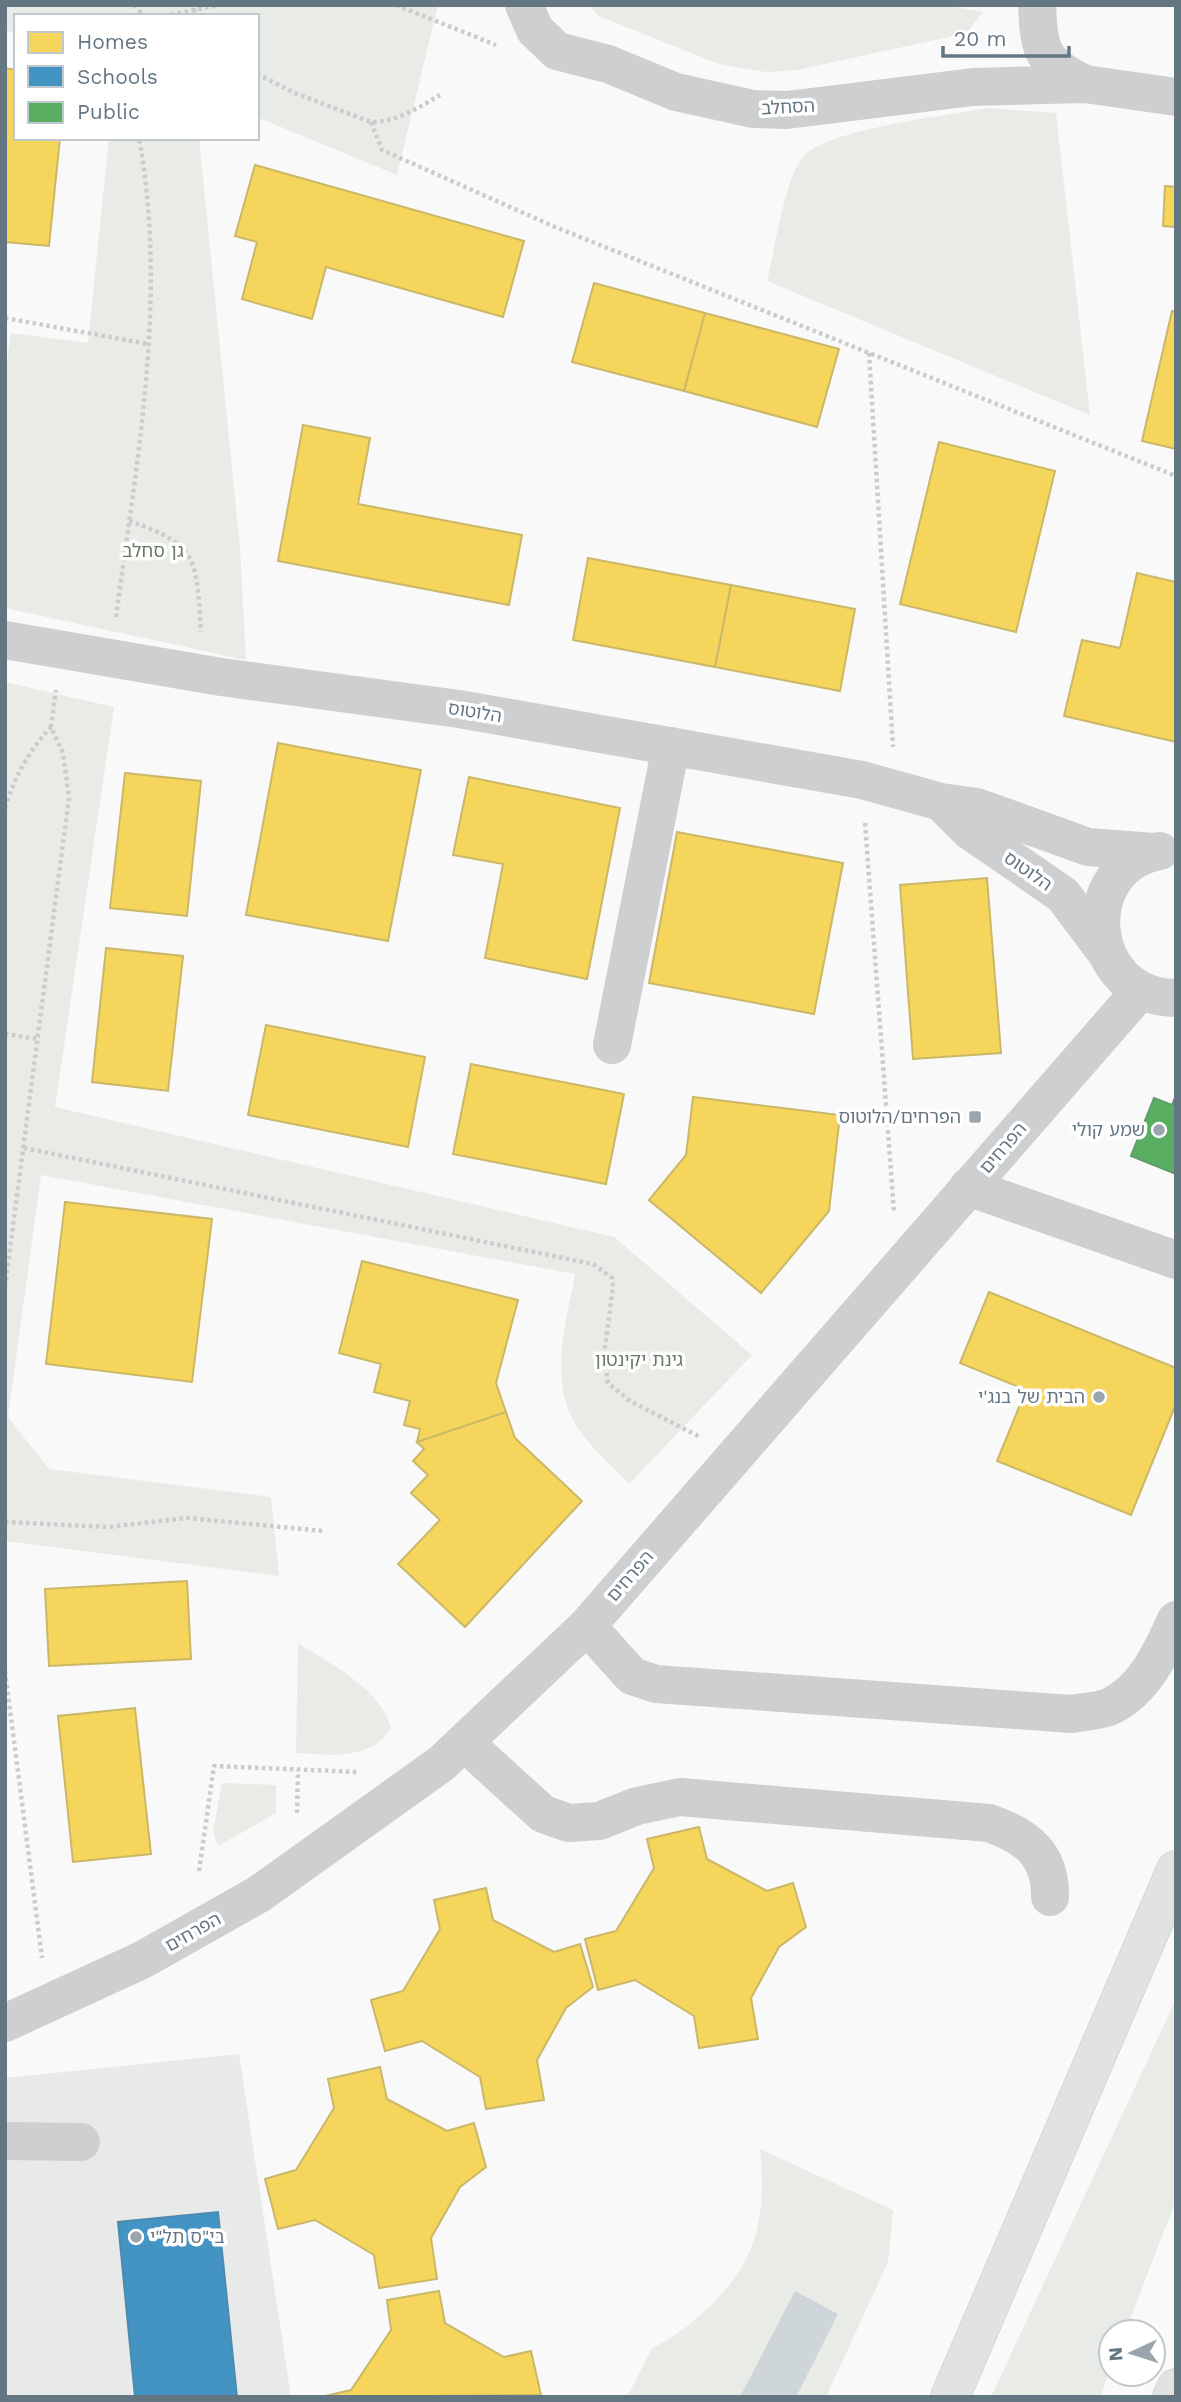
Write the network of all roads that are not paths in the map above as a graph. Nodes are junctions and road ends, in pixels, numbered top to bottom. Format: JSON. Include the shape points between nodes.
{"nodes":[{"id":1,"x":524,"y":5,"type":"edge"},
{"id":2,"x":1037,"y":5,"type":"edge"},
{"id":3,"x":1085,"y":84,"type":"junction"},
{"id":4,"x":1176,"y":97,"type":"edge"},
{"id":5,"x":5,"y":640,"type":"edge"},
{"id":6,"x":671,"y":746,"type":"junction"},
{"id":7,"x":941,"y":802,"type":"junction"},
{"id":8,"x":1165,"y":851,"type":"edge"},
{"id":9,"x":1105,"y":951,"type":"junction"},
{"id":10,"x":1158,"y":994,"type":"edge"},
{"id":11,"x":612,"y":1045,"type":"dead end"},
{"id":12,"x":968,"y":1187,"type":"junction"},
{"id":13,"x":1176,"y":1260,"type":"edge"},
{"id":14,"x":1176,"y":1620,"type":"edge"},
{"id":15,"x":587,"y":1626,"type":"junction"},
{"id":16,"x":464,"y":1742,"type":"junction"},
{"id":17,"x":1176,"y":1870,"type":"edge"},
{"id":18,"x":1050,"y":1897,"type":"dead end"},
{"id":19,"x":5,"y":2023,"type":"edge"},
{"id":20,"x":5,"y":2141,"type":"edge"},
{"id":21,"x":81,"y":2142,"type":"dead end"},
{"id":22,"x":1176,"y":2388,"type":"edge"},
{"id":23,"x":950,"y":2397,"type":"edge"},
{"id":24,"x":1172,"y":2397,"type":"edge"}],
"edges":[{"from":1,"to":3,"type":"street","name":"הסחלב","via":[[535,30],[557,51],[608,64],[676,92],[753,109],[787,110],[973,88]]},
{"from":2,"to":3,"type":"street","name":"הסחלב","via":[[1044,56],[1058,71]]},
{"from":3,"to":4,"type":"street","name":"הסחלב"},
{"from":5,"to":6,"type":"street","name":"הלוטוס"},
{"from":6,"to":7,"type":"street","name":"הלוטוס","via":[[878,785]]},
{"from":6,"to":11,"type":"street"},
{"from":7,"to":8,"type":"street","name":"הלוטוס","via":[[978,807],[1088,847]]},
{"from":7,"to":9,"type":"street","name":"הלוטוס","via":[[970,831],[1063,895]]},
{"from":8,"to":9,"type":"street","via":[[1135,861],[1108,891],[1101,910]]},
{"from":9,"to":10,"type":"street","name":"הלוטוס","via":[[1113,967]]},
{"from":10,"to":12,"type":"street","name":"הפרחים"},
{"from":12,"to":13,"type":"street"},
{"from":12,"to":15,"type":"street","name":"הפרחים"},
{"from":14,"to":15,"type":"street","via":[[1143,1680],[1110,1706],[1071,1714],[656,1684],[632,1676]]},
{"from":15,"to":16,"type":"street","name":"הפרחים"},
{"from":16,"to":18,"type":"street","via":[[543,1814],[569,1823],[599,1821],[637,1806],[680,1797],[989,1823],[1018,1833],[1039,1853],[1051,1882]]},
{"from":16,"to":19,"type":"street","name":"הפרחים","via":[[442,1763],[259,1894],[142,1960]]},
{"from":17,"to":23,"type":"highway"},
{"from":20,"to":21,"type":"street"},
{"from":22,"to":24,"type":"highway"}]}
